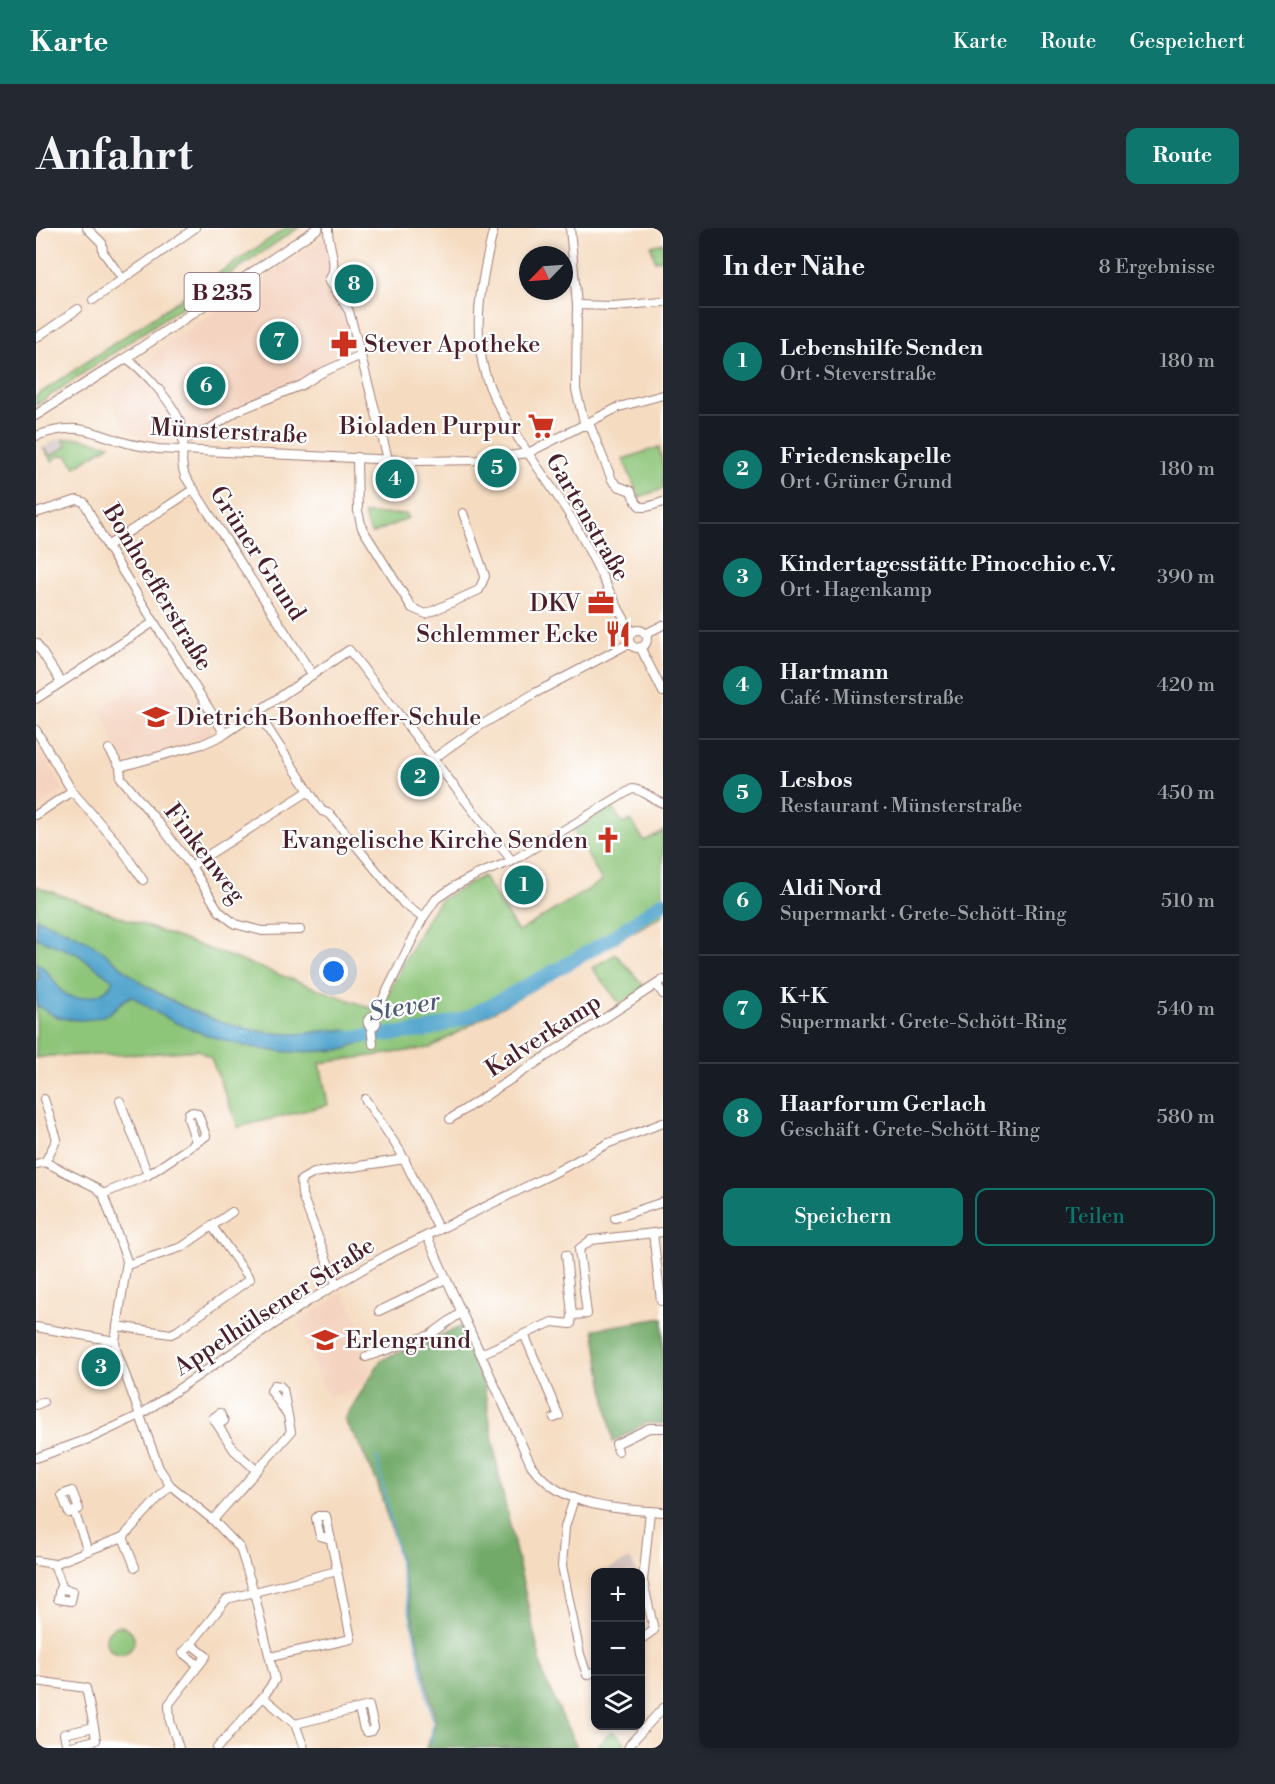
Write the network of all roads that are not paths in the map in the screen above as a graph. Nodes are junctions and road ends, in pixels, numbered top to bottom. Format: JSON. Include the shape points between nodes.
{"nodes":[{"id":1,"x":87,"y":228,"type":"edge"},
{"id":2,"x":195,"y":228,"type":"edge"},
{"id":3,"x":318,"y":228,"type":"edge"},
{"id":4,"x":328,"y":228,"type":"edge"},
{"id":5,"x":494,"y":228,"type":"edge"},
{"id":6,"x":570,"y":228,"type":"edge"},
{"id":7,"x":122,"y":278,"type":"junction"},
{"id":8,"x":93,"y":300,"type":"dead end"},
{"id":9,"x":663,"y":302,"type":"edge"},
{"id":10,"x":577,"y":305,"type":"junction"},
{"id":11,"x":78,"y":309,"type":"dead end"},
{"id":12,"x":36,"y":338,"type":"edge"},
{"id":13,"x":361,"y":355,"type":"junction"},
{"id":14,"x":126,"y":358,"type":"junction"},
{"id":15,"x":663,"y":395,"type":"edge"},
{"id":16,"x":36,"y":415,"type":"edge"},
{"id":17,"x":587,"y":424,"type":"junction"},
{"id":18,"x":36,"y":436,"type":"edge"},
{"id":19,"x":183,"y":440,"type":"junction"},
{"id":20,"x":182,"y":450,"type":"junction"},
{"id":21,"x":528,"y":453,"type":"junction"},
{"id":22,"x":357,"y":457,"type":"junction"},
{"id":23,"x":388,"y":459,"type":"junction"},
{"id":24,"x":194,"y":489,"type":"junction"},
{"id":25,"x":663,"y":501,"type":"edge"},
{"id":26,"x":36,"y":513,"type":"edge"},
{"id":27,"x":463,"y":513,"type":"dead end"},
{"id":28,"x":107,"y":546,"type":"junction"},
{"id":29,"x":154,"y":622,"type":"junction"},
{"id":30,"x":663,"y":625,"type":"edge"},
{"id":31,"x":632,"y":632,"type":"junction"},
{"id":32,"x":645,"y":634,"type":"junction"},
{"id":33,"x":36,"y":643,"type":"edge"},
{"id":34,"x":630,"y":643,"type":"junction"},
{"id":35,"x":640,"y":647,"type":"junction"},
{"id":36,"x":312,"y":674,"type":"junction"},
{"id":37,"x":61,"y":682,"type":"junction"},
{"id":38,"x":663,"y":693,"type":"edge"},
{"id":39,"x":36,"y":699,"type":"edge"},
{"id":40,"x":257,"y":712,"type":"junction"},
{"id":41,"x":36,"y":730,"type":"edge"},
{"id":42,"x":225,"y":734,"type":"junction"},
{"id":43,"x":109,"y":750,"type":"dead end"},
{"id":44,"x":433,"y":759,"type":"junction"},
{"id":45,"x":120,"y":767,"type":"junction"},
{"id":46,"x":72,"y":791,"type":"junction"},
{"id":47,"x":309,"y":791,"type":"junction"},
{"id":48,"x":663,"y":803,"type":"edge"},
{"id":49,"x":36,"y":815,"type":"edge"},
{"id":50,"x":512,"y":861,"type":"junction"},
{"id":51,"x":191,"y":866,"type":"junction"},
{"id":52,"x":143,"y":880,"type":"dead end"},
{"id":53,"x":423,"y":918,"type":"junction"},
{"id":54,"x":300,"y":930,"type":"dead end"},
{"id":55,"x":660,"y":982,"type":"edge"},
{"id":56,"x":663,"y":994,"type":"edge"},
{"id":57,"x":374,"y":1044,"type":"dead end"},
{"id":58,"x":44,"y":1099,"type":"dead end"},
{"id":59,"x":364,"y":1099,"type":"dead end"},
{"id":60,"x":120,"y":1101,"type":"dead end"},
{"id":61,"x":450,"y":1119,"type":"dead end"},
{"id":62,"x":663,"y":1123,"type":"edge"},
{"id":63,"x":196,"y":1142,"type":"dead end"},
{"id":64,"x":405,"y":1159,"type":"junction"},
{"id":65,"x":45,"y":1162,"type":"junction"},
{"id":66,"x":36,"y":1164,"type":"edge"},
{"id":67,"x":148,"y":1175,"type":"junction"},
{"id":68,"x":103,"y":1194,"type":"junction"},
{"id":69,"x":663,"y":1202,"type":"edge"},
{"id":70,"x":232,"y":1212,"type":"dead end"},
{"id":71,"x":615,"y":1218,"type":"dead end"},
{"id":72,"x":212,"y":1226,"type":"junction"},
{"id":73,"x":439,"y":1230,"type":"junction"},
{"id":74,"x":663,"y":1232,"type":"edge"},
{"id":75,"x":653,"y":1233,"type":"junction"},
{"id":76,"x":427,"y":1236,"type":"junction"},
{"id":77,"x":566,"y":1255,"type":"dead end"},
{"id":78,"x":127,"y":1265,"type":"junction"},
{"id":79,"x":446,"y":1279,"type":"junction"},
{"id":80,"x":336,"y":1284,"type":"junction"},
{"id":81,"x":661,"y":1301,"type":"dead end"},
{"id":82,"x":379,"y":1311,"type":"dead end"},
{"id":83,"x":462,"y":1312,"type":"junction"},
{"id":84,"x":572,"y":1316,"type":"junction"},
{"id":85,"x":117,"y":1326,"type":"junction"},
{"id":86,"x":36,"y":1328,"type":"edge"},
{"id":87,"x":524,"y":1334,"type":"junction"},
{"id":88,"x":115,"y":1341,"type":"junction"},
{"id":89,"x":481,"y":1354,"type":"junction"},
{"id":90,"x":366,"y":1357,"type":"dead end"},
{"id":91,"x":140,"y":1415,"type":"junction"},
{"id":92,"x":288,"y":1415,"type":"dead end"},
{"id":93,"x":554,"y":1418,"type":"dead end"},
{"id":94,"x":218,"y":1425,"type":"dead end"},
{"id":95,"x":663,"y":1428,"type":"edge"},
{"id":96,"x":618,"y":1451,"type":"dead end"},
{"id":97,"x":36,"y":1458,"type":"edge"},
{"id":98,"x":256,"y":1470,"type":"junction"},
{"id":99,"x":170,"y":1485,"type":"junction"},
{"id":100,"x":574,"y":1499,"type":"junction"},
{"id":101,"x":74,"y":1511,"type":"dead end"},
{"id":102,"x":650,"y":1511,"type":"junction"},
{"id":103,"x":663,"y":1512,"type":"edge"},
{"id":104,"x":213,"y":1520,"type":"junction"},
{"id":105,"x":123,"y":1537,"type":"junction"},
{"id":106,"x":331,"y":1539,"type":"dead end"},
{"id":107,"x":88,"y":1551,"type":"junction"},
{"id":108,"x":36,"y":1562,"type":"edge"},
{"id":109,"x":54,"y":1564,"type":"junction"},
{"id":110,"x":135,"y":1567,"type":"dead end"},
{"id":111,"x":337,"y":1571,"type":"junction"},
{"id":112,"x":63,"y":1589,"type":"dead end"},
{"id":113,"x":255,"y":1592,"type":"junction"},
{"id":114,"x":645,"y":1636,"type":"edge"},
{"id":115,"x":270,"y":1657,"type":"junction"},
{"id":116,"x":591,"y":1673,"type":"edge"},
{"id":117,"x":36,"y":1681,"type":"edge"},
{"id":118,"x":263,"y":1697,"type":"junction"},
{"id":119,"x":359,"y":1709,"type":"dead end"},
{"id":120,"x":663,"y":1709,"type":"edge"},
{"id":121,"x":295,"y":1724,"type":"junction"},
{"id":122,"x":94,"y":1727,"type":"junction"},
{"id":123,"x":67,"y":1747,"type":"edge"},
{"id":124,"x":178,"y":1748,"type":"edge"},
{"id":125,"x":217,"y":1748,"type":"edge"},
{"id":126,"x":304,"y":1748,"type":"edge"},
{"id":127,"x":628,"y":1748,"type":"edge"}],
"edges":[{"from":1,"to":7,"type":"street","via":[[102,243],[103,252]]},
{"from":2,"to":7,"type":"street"},
{"from":3,"to":14,"type":"main road","number":"B 235"},
{"from":4,"to":13,"type":"street","via":[[334,265],[329,279],[348,311]]},
{"from":5,"to":21,"type":"street","name":"Gartenstraße","via":[[479,306],[481,349],[494,397]]},
{"from":6,"to":10,"type":"street"},
{"from":7,"to":8,"type":"street"},
{"from":9,"to":10,"type":"street"},
{"from":10,"to":17,"type":"street","via":[[576,390]]},
{"from":11,"to":12,"type":"street"},
{"from":13,"to":19,"type":"street"},
{"from":13,"to":23,"type":"street"},
{"from":14,"to":16,"type":"main road","number":"B 235"},
{"from":14,"to":19,"type":"street","via":[[139,367],[177,416]]},
{"from":15,"to":17,"type":"street","name":"Münsterstraße","via":[[619,407]]},
{"from":17,"to":21,"type":"street","name":"Münsterstraße"},
{"from":17,"to":25,"type":"street","via":[[612,480],[631,491],[639,507]]},
{"from":18,"to":20,"type":"street","name":"Münsterstraße","via":[[61,429],[89,429],[132,444]]},
{"from":19,"to":20,"type":"street","name":"Grüner Grund"},
{"from":20,"to":22,"type":"street","name":"Münsterstraße"},
{"from":20,"to":24,"type":"street","name":"Grüner Grund","via":[[182,468]]},
{"from":21,"to":23,"type":"street","name":"Münsterstraße","via":[[476,460]]},
{"from":21,"to":31,"type":"street","name":"Gartenstraße","via":[[572,519]]},
{"from":22,"to":23,"type":"street","name":"Münsterstraße"},
{"from":22,"to":27,"type":"street","via":[[362,528],[412,608],[426,614],[479,590],[485,576]]},
{"from":24,"to":28,"type":"street"},
{"from":24,"to":36,"type":"street","name":"Grüner Grund"},
{"from":26,"to":28,"type":"street","name":"Bonhoefferstraße","via":[[81,501]]},
{"from":28,"to":29,"type":"street","name":"Bonhoefferstraße"},
{"from":29,"to":37,"type":"street"},
{"from":29,"to":42,"type":"street","name":"Bonhoefferstraße"},
{"from":30,"to":32,"type":"street"},
{"from":31,"to":32,"type":"street"},
{"from":31,"to":34,"type":"street"},
{"from":32,"to":35,"type":"street","via":[[646,640]]},
{"from":33,"to":37,"type":"street"},
{"from":34,"to":35,"type":"street"},
{"from":34,"to":44,"type":"street","via":[[535,693]]},
{"from":35,"to":38,"type":"street"},
{"from":36,"to":40,"type":"street"},
{"from":36,"to":44,"type":"street","via":[[349,650]]},
{"from":37,"to":39,"type":"street"},
{"from":40,"to":42,"type":"street"},
{"from":40,"to":47,"type":"street"},
{"from":41,"to":46,"type":"street"},
{"from":42,"to":45,"type":"street"},
{"from":43,"to":45,"type":"street","name":"Finkenweg"},
{"from":44,"to":50,"type":"street"},
{"from":45,"to":51,"type":"street","name":"Finkenweg","via":[[121,778]]},
{"from":46,"to":49,"type":"street"},
{"from":46,"to":52,"type":"street","via":[[119,845]]},
{"from":47,"to":51,"type":"street"},
{"from":47,"to":53,"type":"street","via":[[404,904]]},
{"from":48,"to":50,"type":"street","via":[[632,789]]},
{"from":50,"to":53,"type":"street","via":[[455,886],[436,899]]},
{"from":51,"to":54,"type":"street","name":"Finkenweg","via":[[219,911],[236,924],[262,931]]},
{"from":53,"to":57,"type":"street","via":[[374,1017]]},
{"from":55,"to":56,"type":"street","name":"Kalverkamp"},
{"from":55,"to":61,"type":"street","name":"Kalverkamp"},
{"from":58,"to":65,"type":"street","via":[[57,1139]]},
{"from":59,"to":64,"type":"street"},
{"from":60,"to":67,"type":"street"},
{"from":62,"to":73,"type":"street","name":"Appelhülsener Straße","via":[[609,1143]]},
{"from":63,"to":67,"type":"street"},
{"from":64,"to":73,"type":"street"},
{"from":64,"to":80,"type":"street","via":[[314,1173],[302,1180],[302,1195]]},
{"from":65,"to":66,"type":"street"},
{"from":65,"to":68,"type":"street","via":[[95,1186]]},
{"from":67,"to":68,"type":"street"},
{"from":68,"to":78,"type":"street"},
{"from":69,"to":71,"type":"street"},
{"from":70,"to":72,"type":"street"},
{"from":72,"to":78,"type":"street","via":[[182,1247]]},
{"from":72,"to":85,"type":"street","via":[[250,1279],[171,1334]]},
{"from":73,"to":76,"type":"street","name":"Appelhülsener Straße"},
{"from":74,"to":75,"type":"street"},
{"from":75,"to":81,"type":"street"},
{"from":75,"to":84,"type":"street","via":[[591,1240],[579,1249],[587,1314]]},
{"from":76,"to":79,"type":"street"},
{"from":76,"to":80,"type":"street","name":"Appelhülsener Straße"},
{"from":77,"to":84,"type":"street"},
{"from":78,"to":85,"type":"street"},
{"from":79,"to":82,"type":"street"},
{"from":79,"to":83,"type":"street"},
{"from":80,"to":91,"type":"street","name":"Appelhülsener Straße"},
{"from":83,"to":89,"type":"street"},
{"from":83,"to":90,"type":"street","via":[[430,1335]]},
{"from":84,"to":87,"type":"street","via":[[570,1324],[552,1322]]},
{"from":85,"to":88,"type":"street"},
{"from":86,"to":88,"type":"street"},
{"from":87,"to":89,"type":"street"},
{"from":87,"to":93,"type":"street","via":[[559,1416]]},
{"from":88,"to":91,"type":"street"},
{"from":89,"to":100,"type":"street","via":[[531,1465],[548,1484]]},
{"from":91,"to":97,"type":"street","name":"Appelhülsener Straße"},
{"from":91,"to":99,"type":"street","via":[[159,1468]]},
{"from":92,"to":98,"type":"street","via":[[291,1432]]},
{"from":94,"to":98,"type":"street","via":[[234,1450]]},
{"from":95,"to":96,"type":"street","via":[[649,1428],[616,1444]]},
{"from":98,"to":104,"type":"street"},
{"from":99,"to":104,"type":"street"},
{"from":99,"to":105,"type":"street"},
{"from":100,"to":102,"type":"street"},
{"from":100,"to":116,"type":"street","via":[[565,1527],[562,1566],[580,1654],[587,1675]]},
{"from":101,"to":107,"type":"street"},
{"from":102,"to":103,"type":"street"},
{"from":102,"to":114,"type":"street","via":[[643,1581],[654,1630]]},
{"from":104,"to":113,"type":"street","via":[[240,1548]]},
{"from":105,"to":107,"type":"street"},
{"from":105,"to":110,"type":"street"},
{"from":106,"to":111,"type":"street"},
{"from":107,"to":109,"type":"street"},
{"from":108,"to":109,"type":"street"},
{"from":109,"to":112,"type":"street"},
{"from":111,"to":113,"type":"street"},
{"from":111,"to":115,"type":"street","via":[[351,1639]]},
{"from":113,"to":115,"type":"street"},
{"from":113,"to":124,"type":"street","via":[[227,1599],[190,1644],[206,1656],[169,1704]]},
{"from":115,"to":118,"type":"street","via":[[275,1680]]},
{"from":117,"to":122,"type":"street","via":[[86,1688]]},
{"from":118,"to":121,"type":"street"},
{"from":118,"to":125,"type":"street"},
{"from":119,"to":121,"type":"street"},
{"from":120,"to":127,"type":"street"},
{"from":121,"to":126,"type":"street"},
{"from":122,"to":123,"type":"street","via":[[96,1740]]},
{"from":122,"to":123,"type":"street","via":[[64,1734]]}]}
